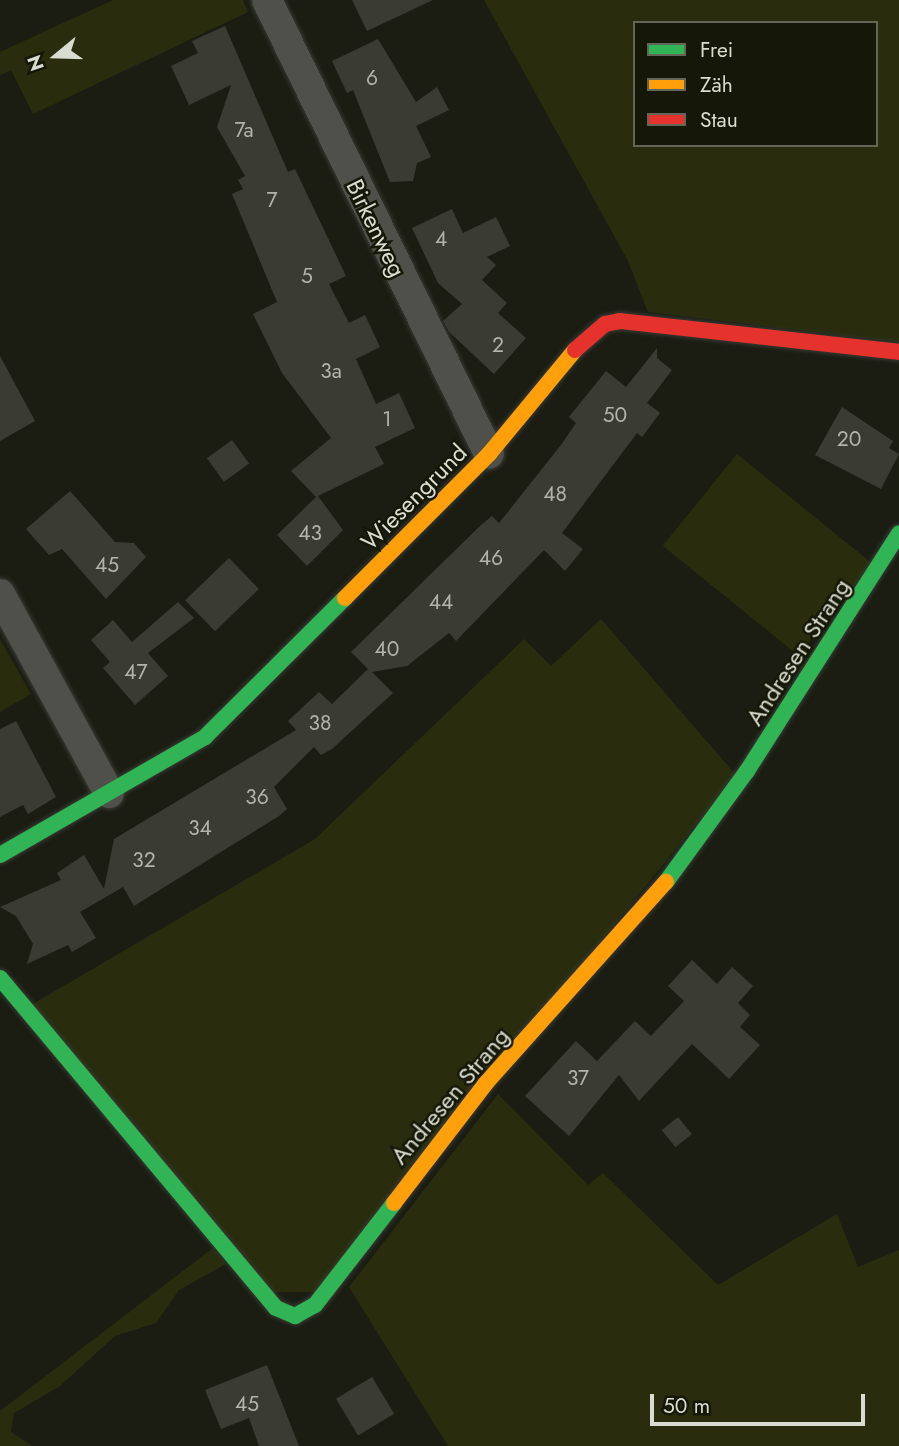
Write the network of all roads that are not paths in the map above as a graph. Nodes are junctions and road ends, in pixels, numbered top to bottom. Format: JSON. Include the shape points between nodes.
{"nodes":[{"id":1,"x":267,"y":0,"type":"edge"},
{"id":2,"x":899,"y":352,"type":"edge"},
{"id":3,"x":489,"y":454,"type":"junction"},
{"id":4,"x":899,"y":533,"type":"edge"},
{"id":5,"x":0,"y":594,"type":"edge"},
{"id":6,"x":109,"y":793,"type":"junction"},
{"id":7,"x":0,"y":855,"type":"edge"},
{"id":8,"x":0,"y":978,"type":"edge"}],
"edges":[{"from":1,"to":3,"type":"street","name":"Birkenweg"},
{"from":2,"to":3,"type":"street","name":"Wiesengrund","via":[[605,324],[584,339]]},
{"from":3,"to":6,"type":"street","name":"Wiesengrund","via":[[205,737]]},
{"from":4,"to":8,"type":"street","name":"Andresen Strang","via":[[747,771],[659,891],[486,1083],[315,1305],[295,1316],[276,1308]]},
{"from":5,"to":6,"type":"street"},
{"from":6,"to":7,"type":"street","name":"Wiesengrund"}]}
